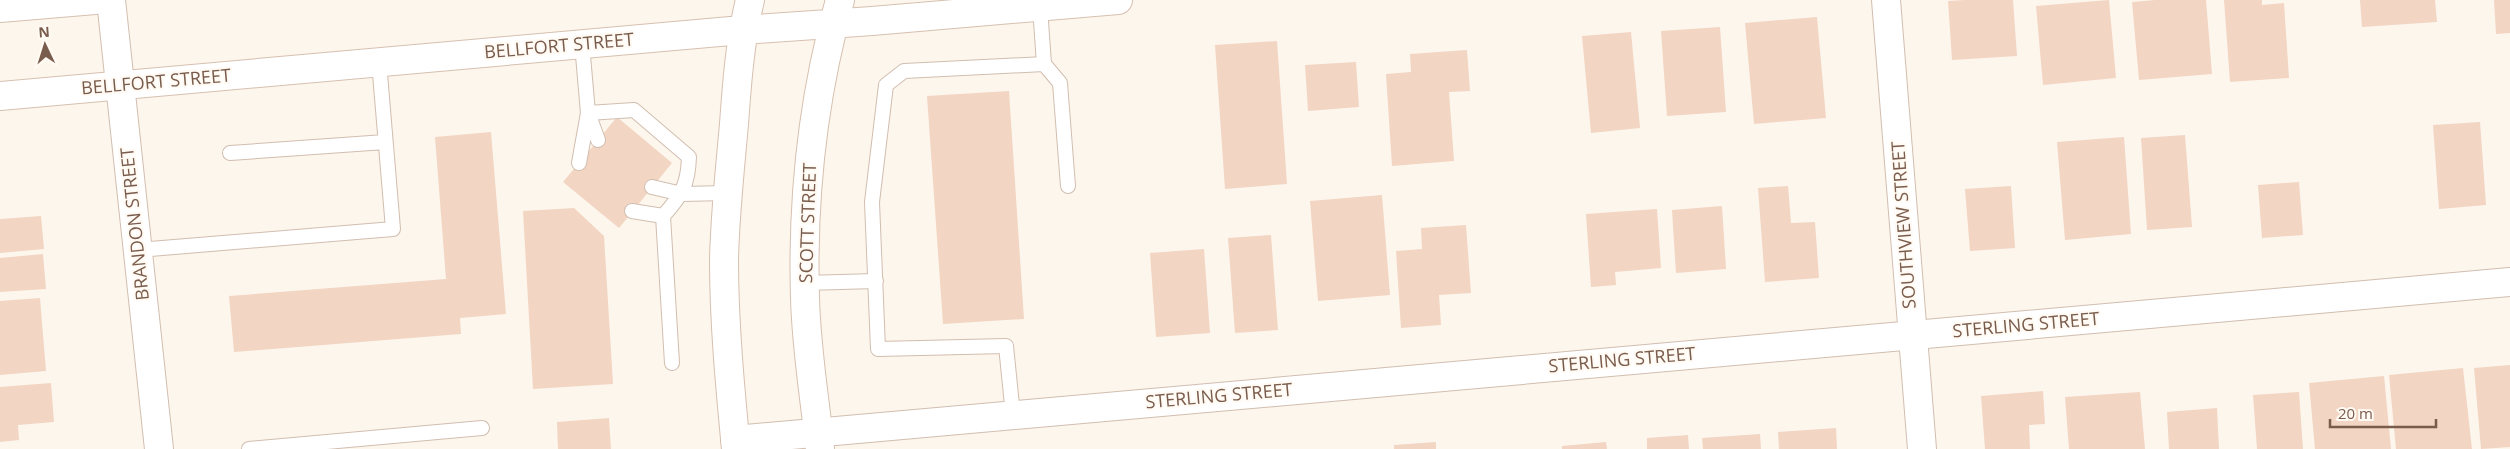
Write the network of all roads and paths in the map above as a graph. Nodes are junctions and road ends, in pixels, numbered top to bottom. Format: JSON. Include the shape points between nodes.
{"nodes":[{"id":1,"x":95,"y":0,"type":"edge"},
{"id":2,"x":111,"y":0,"type":"edge"},
{"id":3,"x":750,"y":0,"type":"edge"},
{"id":4,"x":1118,"y":0,"type":"edge"},
{"id":5,"x":1886,"y":0,"type":"edge"},
{"id":6,"x":1040,"y":7,"type":"junction"},
{"id":7,"x":0,"y":8,"type":"edge"},
{"id":8,"x":836,"y":12,"type":"edge"},
{"id":9,"x":742,"y":30,"type":"junction"},
{"id":10,"x":582,"y":44,"type":"junction"},
{"id":11,"x":379,"y":62,"type":"junction"},
{"id":12,"x":1044,"y":64,"type":"junction"},
{"id":13,"x":120,"y":85,"type":"junction"},
{"id":14,"x":0,"y":96,"type":"edge"},
{"id":15,"x":588,"y":114,"type":"junction"},
{"id":16,"x":598,"y":140,"type":"dead end"},
{"id":17,"x":385,"y":142,"type":"junction"},
{"id":18,"x":230,"y":153,"type":"dead end"},
{"id":19,"x":579,"y":163,"type":"dead end"},
{"id":20,"x":1068,"y":186,"type":"dead end"},
{"id":21,"x":652,"y":187,"type":"dead end"},
{"id":22,"x":728,"y":193,"type":"junction"},
{"id":23,"x":682,"y":194,"type":"junction"},
{"id":24,"x":632,"y":211,"type":"dead end"},
{"id":25,"x":663,"y":216,"type":"junction"},
{"id":26,"x":138,"y":250,"type":"junction"},
{"id":27,"x":876,"y":281,"type":"junction"},
{"id":28,"x":2510,"y":282,"type":"edge"},
{"id":29,"x":805,"y":283,"type":"junction"},
{"id":30,"x":1912,"y":334,"type":"junction"},
{"id":31,"x":672,"y":362,"type":"dead end"},
{"id":32,"x":1013,"y":415,"type":"junction"},
{"id":33,"x":482,"y":428,"type":"dead end"},
{"id":34,"x":819,"y":441,"type":"edge"},
{"id":35,"x":735,"y":444,"type":"edge"},
{"id":36,"x":159,"y":449,"type":"edge"},
{"id":37,"x":250,"y":449,"type":"edge"},
{"id":38,"x":1922,"y":449,"type":"edge"}],
"edges":[{"from":1,"to":7,"type":"street"},
{"from":2,"to":13,"type":"street","name":"BRANDON STREET"},
{"from":3,"to":9,"type":"street"},
{"from":4,"to":6,"type":"street","name":"BELLFORT STREET"},
{"from":5,"to":30,"type":"street","name":"SOUTHVIEW STREET"},
{"from":6,"to":8,"type":"street","name":"BELLFORT STREET"},
{"from":6,"to":12,"type":"lane"},
{"from":8,"to":9,"type":"street","name":"BELLFORT STREET"},
{"from":8,"to":29,"type":"street","name":"SCOTT STREET","via":[[814,117],[805,204]]},
{"from":9,"to":10,"type":"street","name":"BELLFORT STREET"},
{"from":9,"to":22,"type":"street"},
{"from":10,"to":11,"type":"street","name":"BELLFORT STREET"},
{"from":10,"to":15,"type":"lane"},
{"from":11,"to":13,"type":"street","name":"BELLFORT STREET"},
{"from":11,"to":17,"type":"lane"},
{"from":12,"to":20,"type":"lane","via":[[1060,83]]},
{"from":12,"to":27,"type":"lane","via":[[904,71],[886,85],[872,202]]},
{"from":13,"to":14,"type":"street","name":"BELLFORT STREET"},
{"from":13,"to":26,"type":"street","name":"BRANDON STREET"},
{"from":15,"to":16,"type":"lane"},
{"from":15,"to":19,"type":"lane"},
{"from":15,"to":23,"type":"lane","via":[[634,110],[689,157]]},
{"from":17,"to":18,"type":"lane"},
{"from":17,"to":26,"type":"lane","via":[[393,228]]},
{"from":21,"to":23,"type":"lane"},
{"from":22,"to":23,"type":"lane"},
{"from":22,"to":35,"type":"street","via":[[725,290]]},
{"from":23,"to":25,"type":"lane"},
{"from":24,"to":25,"type":"lane"},
{"from":25,"to":31,"type":"lane"},
{"from":26,"to":36,"type":"street","name":"BRANDON STREET"},
{"from":27,"to":29,"type":"lane"},
{"from":27,"to":32,"type":"lane","via":[[878,349],[1006,346]]},
{"from":28,"to":30,"type":"street","name":"STERLING STREET"},
{"from":29,"to":34,"type":"street","name":"SCOTT STREET"},
{"from":30,"to":32,"type":"street","name":"STERLING STREET"},
{"from":30,"to":38,"type":"street","name":"SOUTHVIEW STREET"},
{"from":32,"to":34,"type":"street","name":"STERLING STREET"},
{"from":33,"to":37,"type":"lane"},
{"from":34,"to":35,"type":"street","name":"STERLING STREET"}]}
